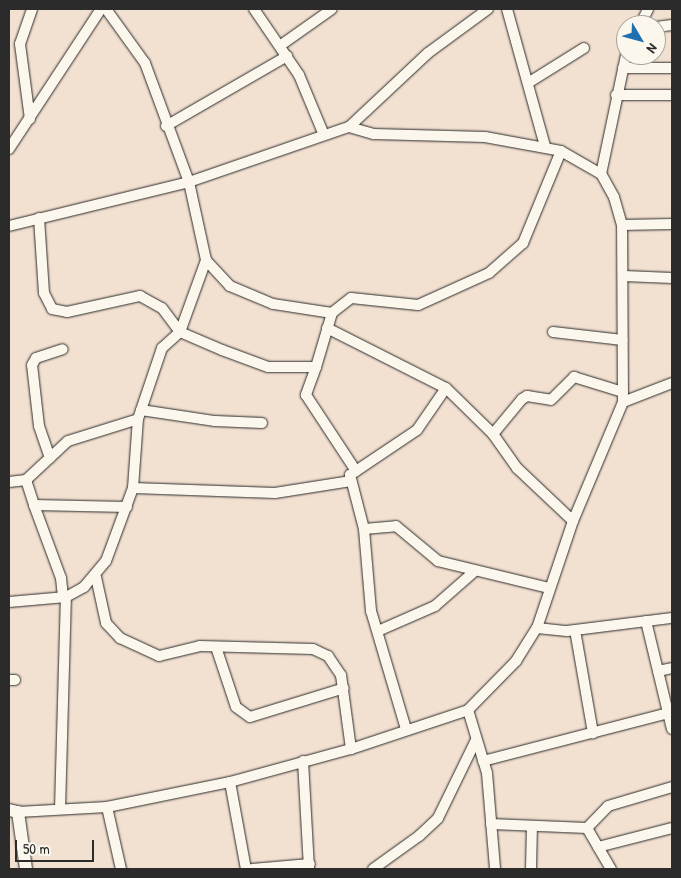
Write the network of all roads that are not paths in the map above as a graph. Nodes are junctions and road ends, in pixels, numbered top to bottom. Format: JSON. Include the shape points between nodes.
{"nodes":[{"id":1,"x":32,"y":9,"type":"edge"},
{"id":2,"x":101,"y":9,"type":"edge"},
{"id":3,"x":106,"y":9,"type":"edge"},
{"id":4,"x":254,"y":9,"type":"edge"},
{"id":5,"x":332,"y":9,"type":"edge"},
{"id":6,"x":488,"y":9,"type":"edge"},
{"id":7,"x":507,"y":9,"type":"edge"},
{"id":8,"x":280,"y":45,"type":"junction"},
{"id":9,"x":584,"y":48,"type":"dead end"},
{"id":10,"x":287,"y":56,"type":"junction"},
{"id":11,"x":624,"y":65,"type":"edge"},
{"id":12,"x":623,"y":68,"type":"junction"},
{"id":13,"x":672,"y":68,"type":"edge"},
{"id":14,"x":528,"y":83,"type":"junction"},
{"id":15,"x":616,"y":95,"type":"junction"},
{"id":16,"x":672,"y":95,"type":"edge"},
{"id":17,"x":30,"y":119,"type":"junction"},
{"id":18,"x":166,"y":126,"type":"junction"},
{"id":19,"x":349,"y":127,"type":"junction"},
{"id":20,"x":324,"y":135,"type":"junction"},
{"id":21,"x":545,"y":146,"type":"junction"},
{"id":22,"x":9,"y":149,"type":"edge"},
{"id":23,"x":561,"y":151,"type":"junction"},
{"id":24,"x":601,"y":174,"type":"junction"},
{"id":25,"x":190,"y":182,"type":"junction"},
{"id":26,"x":39,"y":218,"type":"junction"},
{"id":27,"x":672,"y":224,"type":"edge"},
{"id":28,"x":622,"y":225,"type":"junction"},
{"id":29,"x":9,"y":226,"type":"edge"},
{"id":30,"x":206,"y":260,"type":"junction"},
{"id":31,"x":624,"y":276,"type":"junction"},
{"id":32,"x":672,"y":278,"type":"edge"},
{"id":33,"x":332,"y":312,"type":"junction"},
{"id":34,"x":327,"y":328,"type":"junction"},
{"id":35,"x":180,"y":332,"type":"junction"},
{"id":36,"x":553,"y":332,"type":"dead end"},
{"id":37,"x":623,"y":340,"type":"junction"},
{"id":38,"x":63,"y":348,"type":"dead end"},
{"id":39,"x":316,"y":367,"type":"junction"},
{"id":40,"x":672,"y":383,"type":"edge"},
{"id":41,"x":446,"y":388,"type":"junction"},
{"id":42,"x":623,"y":397,"type":"junction"},
{"id":43,"x":139,"y":414,"type":"junction"},
{"id":44,"x":262,"y":423,"type":"dead end"},
{"id":45,"x":494,"y":434,"type":"junction"},
{"id":46,"x":50,"y":458,"type":"junction"},
{"id":47,"x":354,"y":476,"type":"junction"},
{"id":48,"x":26,"y":480,"type":"junction"},
{"id":49,"x":9,"y":482,"type":"edge"},
{"id":50,"x":133,"y":488,"type":"junction"},
{"id":51,"x":34,"y":505,"type":"junction"},
{"id":52,"x":127,"y":507,"type":"junction"},
{"id":53,"x":573,"y":521,"type":"junction"},
{"id":54,"x":364,"y":529,"type":"junction"},
{"id":55,"x":475,"y":571,"type":"junction"},
{"id":56,"x":96,"y":577,"type":"junction"},
{"id":57,"x":549,"y":588,"type":"junction"},
{"id":58,"x":64,"y":598,"type":"junction"},
{"id":59,"x":9,"y":602,"type":"edge"},
{"id":60,"x":672,"y":618,"type":"edge"},
{"id":61,"x":646,"y":621,"type":"junction"},
{"id":62,"x":537,"y":628,"type":"junction"},
{"id":63,"x":575,"y":630,"type":"junction"},
{"id":64,"x":378,"y":631,"type":"junction"},
{"id":65,"x":216,"y":648,"type":"junction"},
{"id":66,"x":672,"y":668,"type":"edge"},
{"id":67,"x":658,"y":671,"type":"junction"},
{"id":68,"x":344,"y":688,"type":"junction"},
{"id":69,"x":468,"y":710,"type":"junction"},
{"id":70,"x":670,"y":713,"type":"edge"},
{"id":71,"x":406,"y":729,"type":"junction"},
{"id":72,"x":672,"y":729,"type":"edge"},
{"id":73,"x":593,"y":734,"type":"junction"},
{"id":74,"x":476,"y":740,"type":"junction"},
{"id":75,"x":351,"y":749,"type":"junction"},
{"id":76,"x":304,"y":761,"type":"junction"},
{"id":77,"x":483,"y":761,"type":"junction"},
{"id":78,"x":230,"y":782,"type":"junction"},
{"id":79,"x":672,"y":787,"type":"edge"},
{"id":80,"x":107,"y":806,"type":"junction"},
{"id":81,"x":60,"y":809,"type":"junction"},
{"id":82,"x":13,"y":811,"type":"edge"},
{"id":83,"x":492,"y":824,"type":"junction"},
{"id":84,"x":532,"y":826,"type":"junction"},
{"id":85,"x":587,"y":828,"type":"junction"},
{"id":86,"x":672,"y":828,"type":"edge"},
{"id":87,"x":598,"y":847,"type":"junction"},
{"id":88,"x":309,"y":866,"type":"edge"},
{"id":89,"x":26,"y":869,"type":"edge"},
{"id":90,"x":121,"y":869,"type":"edge"},
{"id":91,"x":246,"y":869,"type":"edge"},
{"id":92,"x":252,"y":869,"type":"edge"},
{"id":93,"x":373,"y":869,"type":"edge"},
{"id":94,"x":496,"y":869,"type":"edge"},
{"id":95,"x":531,"y":869,"type":"edge"},
{"id":96,"x":610,"y":869,"type":"edge"}],
"edges":[{"from":1,"to":17,"type":"street","via":[[20,44]]},
{"from":2,"to":17,"type":"street"},
{"from":3,"to":18,"type":"street","via":[[145,63]]},
{"from":4,"to":8,"type":"street"},
{"from":5,"to":8,"type":"street"},
{"from":6,"to":19,"type":"street","via":[[428,53]]},
{"from":7,"to":14,"type":"street"},
{"from":8,"to":10,"type":"street"},
{"from":9,"to":14,"type":"street"},
{"from":10,"to":18,"type":"street"},
{"from":10,"to":20,"type":"street","via":[[311,99]]},
{"from":11,"to":12,"type":"street"},
{"from":12,"to":13,"type":"street"},
{"from":12,"to":15,"type":"street"},
{"from":14,"to":21,"type":"street"},
{"from":15,"to":16,"type":"street"},
{"from":15,"to":24,"type":"street"},
{"from":17,"to":22,"type":"street"},
{"from":18,"to":25,"type":"street"},
{"from":19,"to":20,"type":"street"},
{"from":19,"to":21,"type":"street","via":[[374,134],[485,137]]},
{"from":20,"to":25,"type":"street"},
{"from":21,"to":23,"type":"street"},
{"from":23,"to":24,"type":"street"},
{"from":23,"to":33,"type":"street","via":[[523,243],[489,273],[418,305],[351,298]]},
{"from":24,"to":28,"type":"street","via":[[614,197]]},
{"from":25,"to":26,"type":"street"},
{"from":25,"to":30,"type":"street"},
{"from":26,"to":29,"type":"street"},
{"from":26,"to":35,"type":"street","via":[[44,293],[52,309],[67,312],[140,296],[162,308]]},
{"from":27,"to":28,"type":"street"},
{"from":28,"to":31,"type":"street"},
{"from":30,"to":33,"type":"street","via":[[230,286],[264,300]]},
{"from":30,"to":35,"type":"street"},
{"from":31,"to":32,"type":"street"},
{"from":31,"to":37,"type":"street"},
{"from":33,"to":34,"type":"street"},
{"from":34,"to":39,"type":"street"},
{"from":34,"to":41,"type":"street"},
{"from":35,"to":39,"type":"street","via":[[268,367]]},
{"from":35,"to":43,"type":"street","via":[[162,348]]},
{"from":36,"to":37,"type":"street"},
{"from":37,"to":42,"type":"street"},
{"from":38,"to":46,"type":"street","via":[[36,358],[32,365],[39,426]]},
{"from":39,"to":47,"type":"street","via":[[306,395]]},
{"from":40,"to":42,"type":"street"},
{"from":41,"to":45,"type":"street"},
{"from":41,"to":47,"type":"street","via":[[417,430]]},
{"from":42,"to":45,"type":"street","via":[[574,377],[551,400],[528,396],[522,399]]},
{"from":42,"to":53,"type":"street"},
{"from":43,"to":44,"type":"street"},
{"from":43,"to":46,"type":"street","via":[[68,441]]},
{"from":43,"to":50,"type":"street"},
{"from":45,"to":53,"type":"street","via":[[517,468]]},
{"from":46,"to":48,"type":"street"},
{"from":47,"to":50,"type":"street","via":[[275,493]]},
{"from":47,"to":54,"type":"street"},
{"from":48,"to":49,"type":"street"},
{"from":48,"to":51,"type":"street"},
{"from":50,"to":52,"type":"street"},
{"from":51,"to":52,"type":"street"},
{"from":51,"to":58,"type":"street","via":[[61,578]]},
{"from":52,"to":56,"type":"street","via":[[106,561]]},
{"from":53,"to":57,"type":"street"},
{"from":54,"to":55,"type":"street","via":[[396,526],[438,562]]},
{"from":54,"to":64,"type":"street","via":[[372,611]]},
{"from":55,"to":57,"type":"street"},
{"from":55,"to":64,"type":"street","via":[[435,606]]},
{"from":56,"to":58,"type":"street"},
{"from":56,"to":65,"type":"street","via":[[106,623],[120,638],[159,656],[200,646]]},
{"from":57,"to":62,"type":"street"},
{"from":58,"to":59,"type":"street"},
{"from":58,"to":81,"type":"street"},
{"from":60,"to":61,"type":"street"},
{"from":61,"to":63,"type":"street"},
{"from":61,"to":67,"type":"street"},
{"from":62,"to":63,"type":"street"},
{"from":62,"to":69,"type":"street","via":[[516,661]]},
{"from":63,"to":73,"type":"street"},
{"from":64,"to":71,"type":"street"},
{"from":65,"to":68,"type":"street","via":[[314,649],[336,666]]},
{"from":65,"to":68,"type":"street","via":[[236,707],[250,717]]},
{"from":66,"to":67,"type":"street"},
{"from":67,"to":70,"type":"street"},
{"from":68,"to":75,"type":"street"},
{"from":69,"to":71,"type":"street"},
{"from":69,"to":74,"type":"street"},
{"from":70,"to":72,"type":"street"},
{"from":70,"to":73,"type":"street"},
{"from":71,"to":75,"type":"street"},
{"from":73,"to":77,"type":"street"},
{"from":74,"to":77,"type":"street"},
{"from":74,"to":93,"type":"street","via":[[438,818]]},
{"from":75,"to":76,"type":"street"},
{"from":76,"to":78,"type":"street"},
{"from":76,"to":88,"type":"street"},
{"from":77,"to":83,"type":"street"},
{"from":78,"to":80,"type":"street"},
{"from":78,"to":91,"type":"street"},
{"from":79,"to":85,"type":"street","via":[[608,806]]},
{"from":80,"to":81,"type":"street"},
{"from":80,"to":90,"type":"street"},
{"from":81,"to":82,"type":"street"},
{"from":82,"to":89,"type":"street"},
{"from":83,"to":84,"type":"street"},
{"from":83,"to":94,"type":"street"},
{"from":84,"to":85,"type":"street"},
{"from":84,"to":95,"type":"street"},
{"from":85,"to":87,"type":"street"},
{"from":86,"to":87,"type":"street"},
{"from":87,"to":96,"type":"street"},
{"from":88,"to":92,"type":"street"}]}
